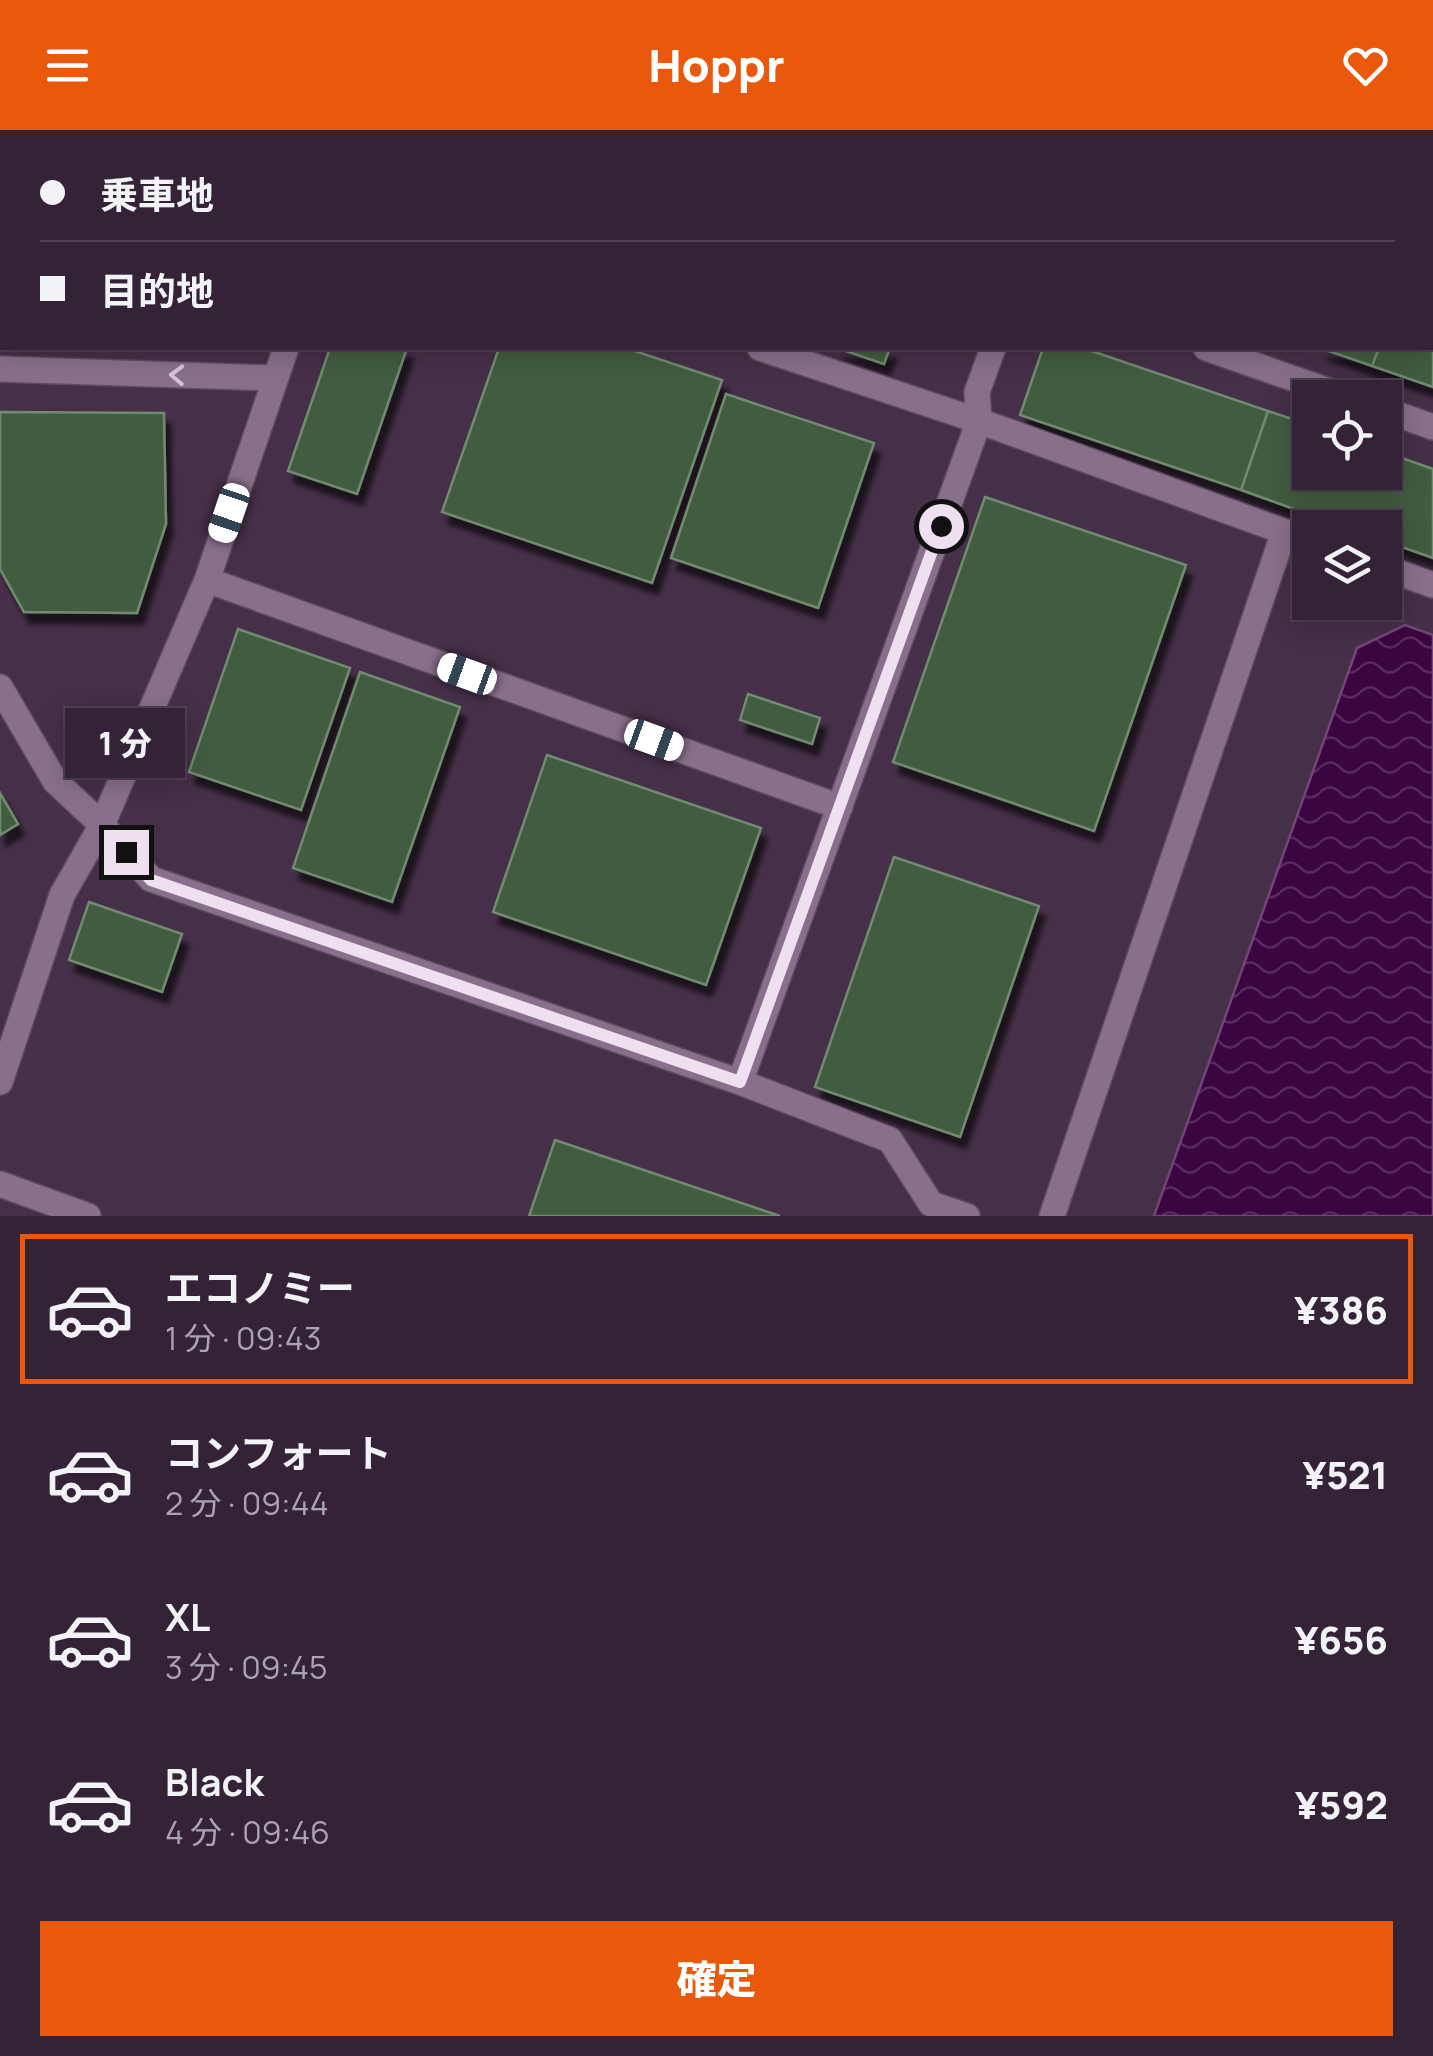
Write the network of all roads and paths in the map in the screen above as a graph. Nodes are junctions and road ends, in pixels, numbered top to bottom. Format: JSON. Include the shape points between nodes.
{"nodes":[{"id":1,"x":285,"y":350,"type":"edge"},
{"id":2,"x":766,"y":350,"type":"edge"},
{"id":3,"x":992,"y":350,"type":"edge"},
{"id":4,"x":1212,"y":350,"type":"edge"},
{"id":5,"x":0,"y":369,"type":"edge"},
{"id":6,"x":274,"y":378,"type":"junction"},
{"id":7,"x":1298,"y":380,"type":"edge"},
{"id":8,"x":1402,"y":416,"type":"edge"},
{"id":9,"x":978,"y":421,"type":"junction"},
{"id":10,"x":1433,"y":427,"type":"edge"},
{"id":11,"x":1284,"y":532,"type":"junction"},
{"id":12,"x":1292,"y":535,"type":"edge"},
{"id":13,"x":1402,"y":574,"type":"edge"},
{"id":14,"x":206,"y":580,"type":"junction"},
{"id":15,"x":1433,"y":586,"type":"edge"},
{"id":16,"x":0,"y":688,"type":"edge"},
{"id":17,"x":840,"y":807,"type":"junction"},
{"id":18,"x":102,"y":825,"type":"junction"},
{"id":19,"x":0,"y":1082,"type":"edge"},
{"id":20,"x":740,"y":1082,"type":"junction"},
{"id":21,"x":0,"y":1184,"type":"edge"},
{"id":22,"x":88,"y":1216,"type":"edge"},
{"id":23,"x":967,"y":1216,"type":"edge"},
{"id":24,"x":1052,"y":1216,"type":"edge"}],
"edges":[{"from":1,"to":6,"type":"street"},
{"from":2,"to":9,"type":"street"},
{"from":3,"to":9,"type":"street","via":[[977,392]]},
{"from":4,"to":7,"type":"street"},
{"from":6,"to":5,"type":"street","one_way":true},
{"from":6,"to":14,"type":"street"},
{"from":8,"to":10,"type":"street"},
{"from":9,"to":11,"type":"street"},
{"from":9,"to":17,"type":"street"},
{"from":11,"to":12,"type":"street"},
{"from":11,"to":24,"type":"street"},
{"from":13,"to":15,"type":"street"},
{"from":14,"to":17,"type":"street"},
{"from":14,"to":18,"type":"street"},
{"from":16,"to":18,"type":"street","via":[[55,780]]},
{"from":17,"to":20,"type":"street"},
{"from":18,"to":19,"type":"street","via":[[62,895]]},
{"from":18,"to":20,"type":"street","via":[[151,880]]},
{"from":20,"to":23,"type":"street","via":[[890,1140],[931,1204]]},
{"from":21,"to":22,"type":"street"}]}
